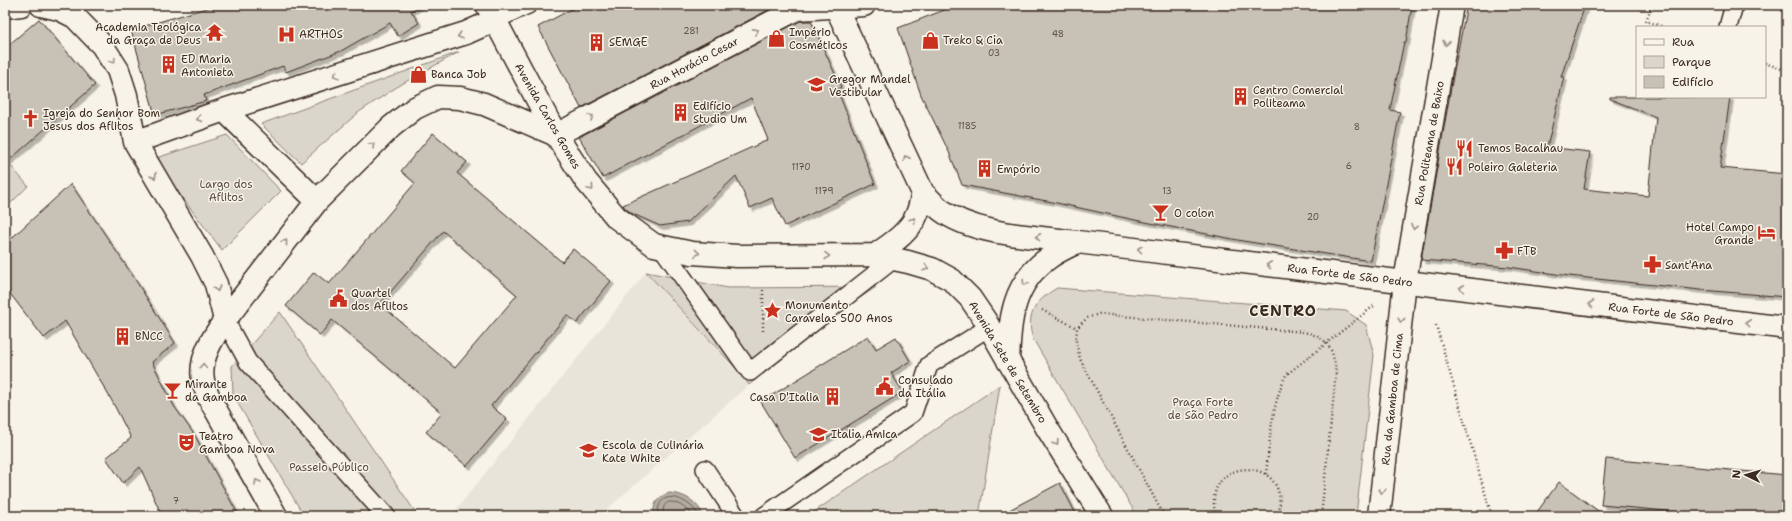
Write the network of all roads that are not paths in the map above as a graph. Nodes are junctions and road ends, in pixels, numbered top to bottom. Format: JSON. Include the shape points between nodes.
{"nodes":[{"id":1,"x":21,"y":5,"type":"edge"},
{"id":2,"x":41,"y":5,"type":"edge"},
{"id":3,"x":528,"y":5,"type":"edge"},
{"id":4,"x":864,"y":5,"type":"edge"},
{"id":5,"x":1452,"y":5,"type":"edge"},
{"id":6,"x":1734,"y":5,"type":"edge"},
{"id":7,"x":835,"y":6,"type":"edge"},
{"id":8,"x":5,"y":7,"type":"edge"},
{"id":9,"x":491,"y":13,"type":"edge"},
{"id":10,"x":1728,"y":26,"type":"edge"},
{"id":11,"x":224,"y":110,"type":"junction"},
{"id":12,"x":556,"y":135,"type":"junction"},
{"id":13,"x":135,"y":142,"type":"junction"},
{"id":14,"x":923,"y":193,"type":"junction"},
{"id":15,"x":317,"y":201,"type":"junction"},
{"id":16,"x":1077,"y":242,"type":"junction"},
{"id":17,"x":660,"y":246,"type":"junction"},
{"id":18,"x":885,"y":257,"type":"junction"},
{"id":19,"x":1405,"y":281,"type":"junction"},
{"id":20,"x":225,"y":320,"type":"junction"},
{"id":21,"x":989,"y":327,"type":"junction"},
{"id":22,"x":1787,"y":328,"type":"edge"},
{"id":23,"x":1008,"y":361,"type":"junction"},
{"id":24,"x":705,"y":469,"type":"dead end"},
{"id":25,"x":276,"y":516,"type":"edge"},
{"id":26,"x":386,"y":516,"type":"edge"},
{"id":27,"x":736,"y":516,"type":"edge"},
{"id":28,"x":764,"y":516,"type":"edge"},
{"id":29,"x":1102,"y":516,"type":"edge"},
{"id":30,"x":1379,"y":516,"type":"edge"}],
"edges":[{"from":1,"to":8,"type":"street"},
{"from":2,"to":13,"type":"street","one_way":true,"via":[[60,9],[75,17],[102,45],[118,70],[126,94]]},
{"from":3,"to":9,"type":"lane"},
{"from":4,"to":7,"type":"street","name":"Rua Horácio Cesar"},
{"from":5,"to":19,"type":"street","name":"Rua Politeama de Baixo","one_way":true},
{"from":6,"to":10,"type":"lane"},
{"from":12,"to":7,"type":"street","name":"Rua Horácio Cesar","one_way":true,"via":[[797,9]]},
{"from":14,"to":7,"type":"street","one_way":true},
{"from":9,"to":11,"type":"street","one_way":true,"via":[[466,34]]},
{"from":9,"to":12,"type":"street","name":"Avenida Carlos Gomes"},
{"from":11,"to":13,"type":"street","one_way":true},
{"from":11,"to":15,"type":"street"},
{"from":15,"to":12,"type":"street","one_way":true,"via":[[391,127],[416,108],[438,97],[460,98],[484,104]]},
{"from":12,"to":17,"type":"street","name":"Avenida Carlos Gomes","one_way":true,"via":[[586,181],[617,218],[654,245]]},
{"from":13,"to":20,"type":"street","one_way":true,"via":[[202,256],[216,284]]},
{"from":16,"to":14,"type":"street","name":"Rua Forte de São Pedro","one_way":true,"via":[[977,227],[940,210]]},
{"from":18,"to":14,"type":"street","one_way":true,"via":[[893,243],[917,216]]},
{"from":20,"to":15,"type":"street","one_way":true},
{"from":19,"to":16,"type":"street","name":"Rua Forte de São Pedro","one_way":true},
{"from":16,"to":23,"type":"street","one_way":true,"via":[[1049,257],[1031,274],[1016,297],[1010,326]]},
{"from":17,"to":18,"type":"street","name":"Avenida Carlos Gomes","one_way":true,"via":[[692,253],[737,256]]},
{"from":17,"to":18,"type":"lane","via":[[752,370]]},
{"from":18,"to":21,"type":"street","name":"Avenida Sete de Setembro","one_way":true,"via":[[932,269],[952,280],[970,298]]},
{"from":22,"to":19,"type":"street","name":"Rua Forte de São Pedro","one_way":true},
{"from":19,"to":30,"type":"street","name":"Rua da Gamboa de Cima","one_way":true},
{"from":25,"to":20,"type":"street","one_way":true,"via":[[209,398],[203,380],[203,361],[211,341]]},
{"from":20,"to":26,"type":"lane","via":[[248,362]]},
{"from":21,"to":23,"type":"street","name":"Avenida Sete de Setembro"},
{"from":21,"to":28,"type":"lane","via":[[929,366],[914,413]]},
{"from":23,"to":29,"type":"street","name":"Avenida Sete de Setembro","one_way":true},
{"from":24,"to":27,"type":"lane"}]}
